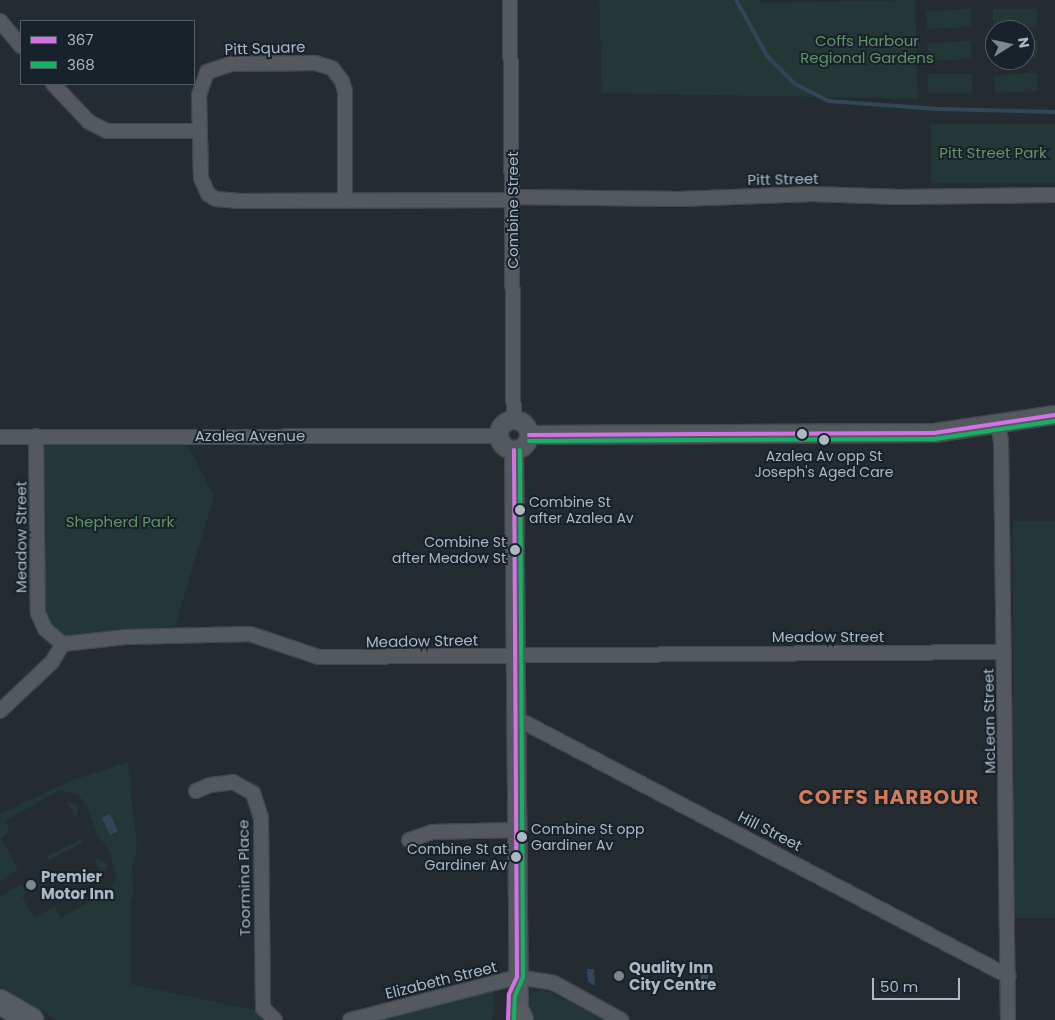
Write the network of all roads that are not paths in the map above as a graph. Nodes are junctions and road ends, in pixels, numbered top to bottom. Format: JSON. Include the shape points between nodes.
{"nodes":[{"id":1,"x":510,"y":0,"type":"edge"},
{"id":2,"x":0,"y":21,"type":"edge"},
{"id":3,"x":20,"y":45,"type":"edge"},
{"id":4,"x":54,"y":85,"type":"edge"},
{"id":5,"x":199,"y":131,"type":"junction"},
{"id":6,"x":1055,"y":195,"type":"edge"},
{"id":7,"x":512,"y":198,"type":"junction"},
{"id":8,"x":345,"y":201,"type":"junction"},
{"id":9,"x":1055,"y":415,"type":"edge"},
{"id":10,"x":514,"y":420,"type":"junction"},
{"id":11,"x":998,"y":423,"type":"junction"},
{"id":12,"x":529,"y":435,"type":"junction"},
{"id":13,"x":36,"y":436,"type":"junction"},
{"id":14,"x":499,"y":436,"type":"junction"},
{"id":15,"x":0,"y":437,"type":"edge"},
{"id":16,"x":514,"y":450,"type":"junction"},
{"id":17,"x":64,"y":644,"type":"junction"},
{"id":18,"x":1004,"y":652,"type":"junction"},
{"id":19,"x":516,"y":655,"type":"junction"},
{"id":20,"x":0,"y":711,"type":"edge"},
{"id":21,"x":516,"y":718,"type":"junction"},
{"id":22,"x":196,"y":791,"type":"dead end"},
{"id":23,"x":516,"y":830,"type":"junction"},
{"id":24,"x":409,"y":840,"type":"dead end"},
{"id":25,"x":1008,"y":976,"type":"junction"},
{"id":26,"x":517,"y":977,"type":"junction"},
{"id":27,"x":0,"y":1002,"type":"edge"},
{"id":28,"x":514,"y":1019,"type":"edge"},
{"id":29,"x":31,"y":1020,"type":"edge"},
{"id":30,"x":274,"y":1020,"type":"edge"},
{"id":31,"x":350,"y":1020,"type":"edge"},
{"id":32,"x":621,"y":1020,"type":"edge"},
{"id":33,"x":1008,"y":1020,"type":"edge"}],
"edges":[{"from":1,"to":7,"type":"street","name":"Combine Street"},
{"from":2,"to":3,"type":"street"},
{"from":4,"to":5,"type":"street","via":[[88,122],[107,131]]},
{"from":5,"to":8,"type":"street","name":"Pitt Square","via":[[200,178],[208,194],[216,199]]},
{"from":5,"to":8,"type":"street","name":"Pitt Square","via":[[200,86],[206,72],[214,67],[315,63],[332,68],[345,91]]},
{"from":6,"to":7,"type":"street","name":"Pitt Street"},
{"from":7,"to":8,"type":"street","name":"Pitt Square"},
{"from":7,"to":10,"type":"street","name":"Combine Street"},
{"from":9,"to":11,"type":"street"},
{"from":10,"to":12,"type":"street","via":[[524,424]]},
{"from":10,"to":14,"type":"street","via":[[504,424]]},
{"from":11,"to":12,"type":"street","via":[[934,433]]},
{"from":11,"to":18,"type":"street","name":"McLean Street","via":[[1002,441]]},
{"from":12,"to":16,"type":"street","via":[[524,446]]},
{"from":13,"to":14,"type":"street","name":"Azalea Avenue"},
{"from":13,"to":15,"type":"street","name":"Azalea Avenue"},
{"from":13,"to":17,"type":"street","name":"Meadow Street","via":[[38,613],[45,629]]},
{"from":14,"to":16,"type":"street","via":[[505,447]]},
{"from":16,"to":19,"type":"street"},
{"from":17,"to":19,"type":"street","name":"Meadow Street","via":[[125,637],[250,634],[318,657]]},
{"from":17,"to":20,"type":"street","via":[[52,662]]},
{"from":18,"to":19,"type":"street","name":"Meadow Street"},
{"from":18,"to":25,"type":"street","name":"McLean Street"},
{"from":19,"to":21,"type":"street"},
{"from":21,"to":23,"type":"street"},
{"from":21,"to":25,"type":"street","name":"Hill Street"},
{"from":22,"to":30,"type":"street","name":"Toormina Place","via":[[210,785],[233,782],[253,793],[261,818],[263,1008]]},
{"from":23,"to":24,"type":"street","via":[[432,832]]},
{"from":23,"to":26,"type":"street"},
{"from":25,"to":33,"type":"street","name":"McLean Street"},
{"from":26,"to":28,"type":"street","via":[[509,994]]},
{"from":26,"to":31,"type":"street","name":"Elizabeth Street"},
{"from":26,"to":32,"type":"street","name":"Elizabeth Street","via":[[554,984]]},
{"from":27,"to":29,"type":"highway"}]}
